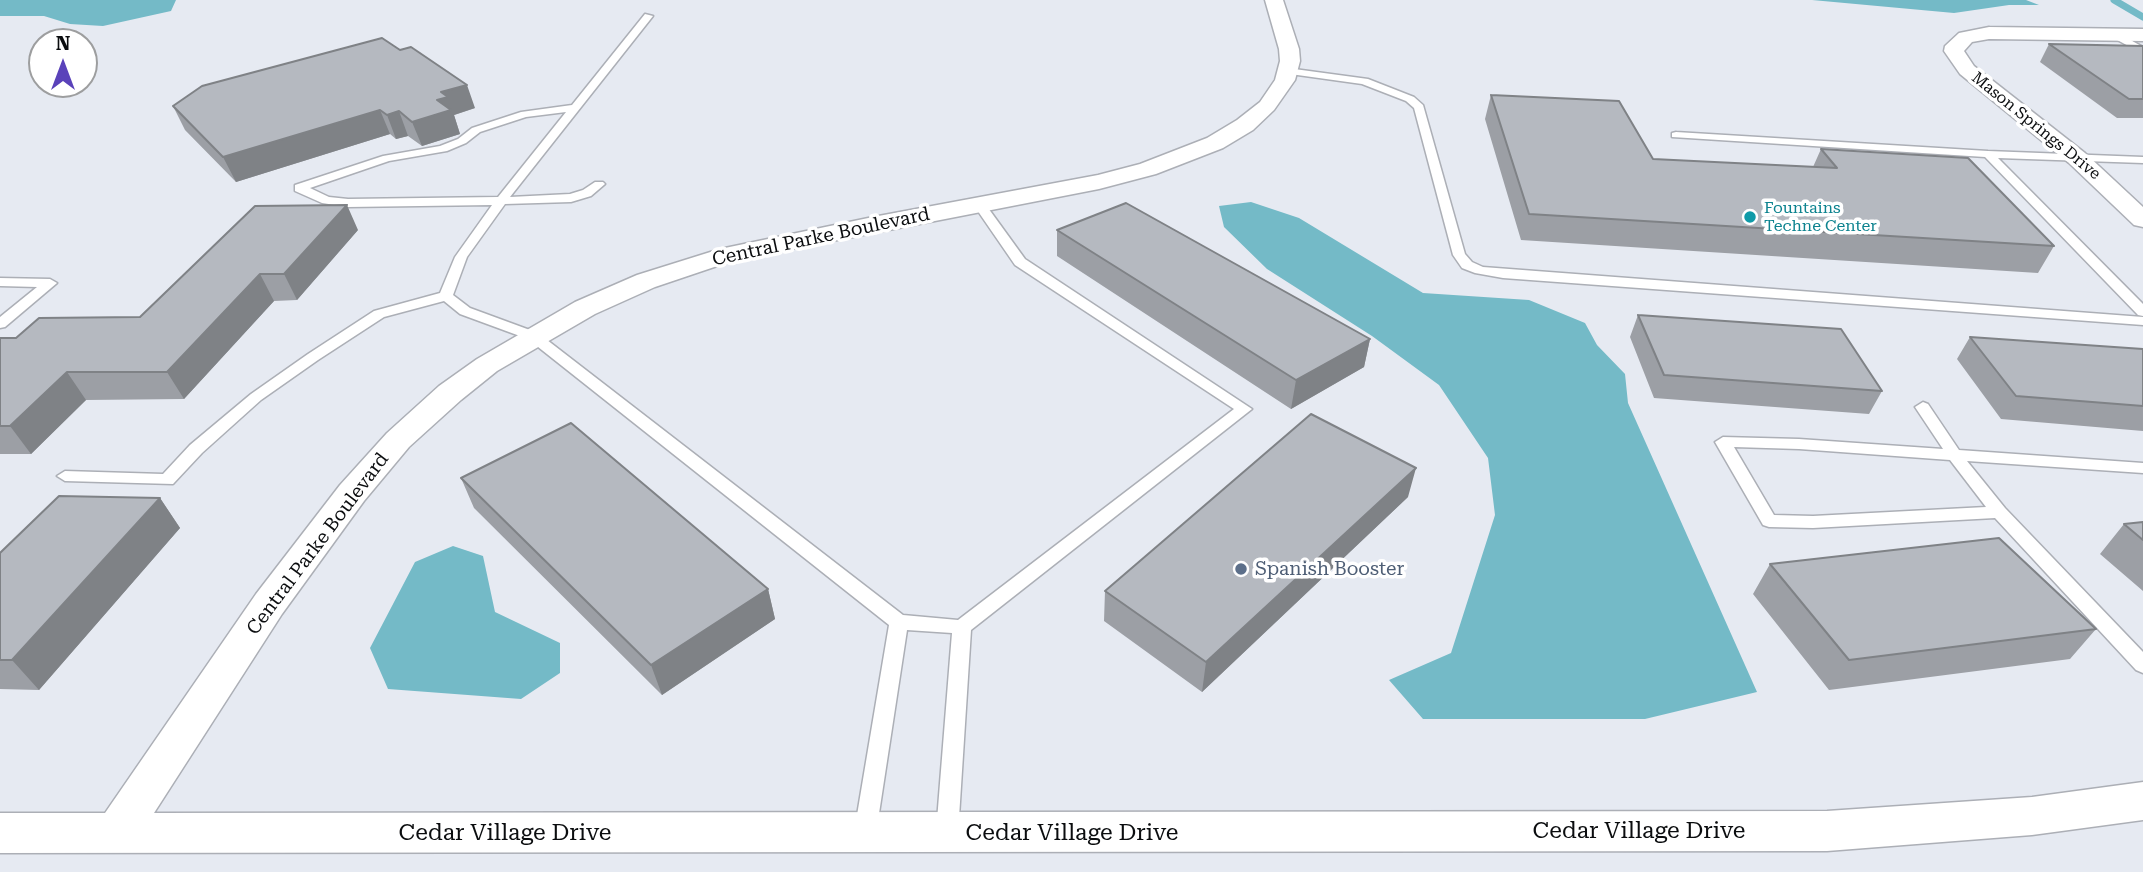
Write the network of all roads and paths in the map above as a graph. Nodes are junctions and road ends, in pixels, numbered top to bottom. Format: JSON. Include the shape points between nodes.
{"nodes":[{"id":1,"x":1275,"y":0,"type":"edge"},
{"id":2,"x":648,"y":16,"type":"dead end"},
{"id":3,"x":2113,"y":34,"type":"junction"},
{"id":4,"x":2143,"y":35,"type":"edge"},
{"id":5,"x":2143,"y":51,"type":"edge"},
{"id":6,"x":1286,"y":76,"type":"junction"},
{"id":7,"x":575,"y":108,"type":"junction"},
{"id":8,"x":1676,"y":135,"type":"dead end"},
{"id":9,"x":1988,"y":154,"type":"junction"},
{"id":10,"x":2077,"y":158,"type":"junction"},
{"id":11,"x":2143,"y":160,"type":"edge"},
{"id":12,"x":599,"y":184,"type":"dead end"},
{"id":13,"x":501,"y":201,"type":"junction"},
{"id":14,"x":979,"y":204,"type":"junction"},
{"id":15,"x":2142,"y":218,"type":"edge"},
{"id":16,"x":0,"y":282,"type":"edge"},
{"id":17,"x":446,"y":296,"type":"junction"},
{"id":18,"x":2143,"y":312,"type":"edge"},
{"id":19,"x":2143,"y":321,"type":"edge"},
{"id":20,"x":0,"y":324,"type":"edge"},
{"id":21,"x":533,"y":336,"type":"junction"},
{"id":22,"x":1923,"y":407,"type":"dead end"},
{"id":23,"x":1954,"y":454,"type":"junction"},
{"id":24,"x":2143,"y":468,"type":"edge"},
{"id":25,"x":65,"y":476,"type":"dead end"},
{"id":26,"x":1999,"y":512,"type":"junction"},
{"id":27,"x":899,"y":622,"type":"junction"},
{"id":28,"x":962,"y":627,"type":"junction"},
{"id":29,"x":2143,"y":666,"type":"edge"},
{"id":30,"x":2143,"y":801,"type":"edge"},
{"id":31,"x":0,"y":833,"type":"edge"},
{"id":32,"x":865,"y":833,"type":"junction"},
{"id":33,"x":947,"y":833,"type":"junction"},
{"id":34,"x":116,"y":834,"type":"junction"}],
"edges":[{"from":1,"to":6,"type":"street","via":[[1289,49]]},
{"from":2,"to":7,"type":"lane"},
{"from":3,"to":4,"type":"street","name":"Mason Springs Drive"},
{"from":3,"to":5,"type":"lane"},
{"from":3,"to":10,"type":"street","name":"Mason Springs Drive","via":[[1989,33],[1966,37],[1955,46],[1956,57],[1967,70]]},
{"from":6,"to":14,"type":"street","name":"Central Parke Boulevard","via":[[1267,106],[1245,125],[1191,154],[1099,182]]},
{"from":6,"to":19,"type":"lane","via":[[1392,91],[1419,107],[1459,255],[1480,270]]},
{"from":7,"to":13,"type":"lane"},
{"from":7,"to":13,"type":"lane","via":[[525,114],[475,130],[443,149],[387,158],[299,188],[326,200],[348,203]]},
{"from":8,"to":9,"type":"lane"},
{"from":9,"to":10,"type":"lane"},
{"from":9,"to":18,"type":"lane"},
{"from":10,"to":11,"type":"lane"},
{"from":10,"to":15,"type":"street","name":"Mason Springs Drive"},
{"from":12,"to":13,"type":"lane","via":[[571,198]]},
{"from":13,"to":17,"type":"lane","via":[[461,257]]},
{"from":14,"to":21,"type":"street","name":"Central Parke Boulevard","via":[[729,254],[646,281]]},
{"from":14,"to":28,"type":"lane","via":[[1020,262],[1244,409]]},
{"from":16,"to":20,"type":"lane","via":[[50,283]]},
{"from":17,"to":21,"type":"lane","via":[[465,311]]},
{"from":17,"to":25,"type":"lane","via":[[379,314],[313,357],[256,397],[167,480]]},
{"from":21,"to":27,"type":"lane"},
{"from":21,"to":34,"type":"street","name":"Central Parke Boulevard","via":[[450,393],[398,440],[352,493],[268,604]]},
{"from":22,"to":23,"type":"lane"},
{"from":23,"to":24,"type":"lane"},
{"from":23,"to":26,"type":"lane"},
{"from":23,"to":26,"type":"lane","via":[[1723,442],[1769,521]]},
{"from":26,"to":29,"type":"lane"},
{"from":27,"to":28,"type":"lane"},
{"from":27,"to":32,"type":"lane"},
{"from":28,"to":33,"type":"lane"},
{"from":30,"to":33,"type":"street","name":"Cedar Village Drive","via":[[2032,816],[1827,831]]},
{"from":31,"to":34,"type":"street","name":"Cedar Village Drive"},
{"from":32,"to":33,"type":"street","name":"Cedar Village Drive"},
{"from":32,"to":34,"type":"street","name":"Cedar Village Drive"}]}
